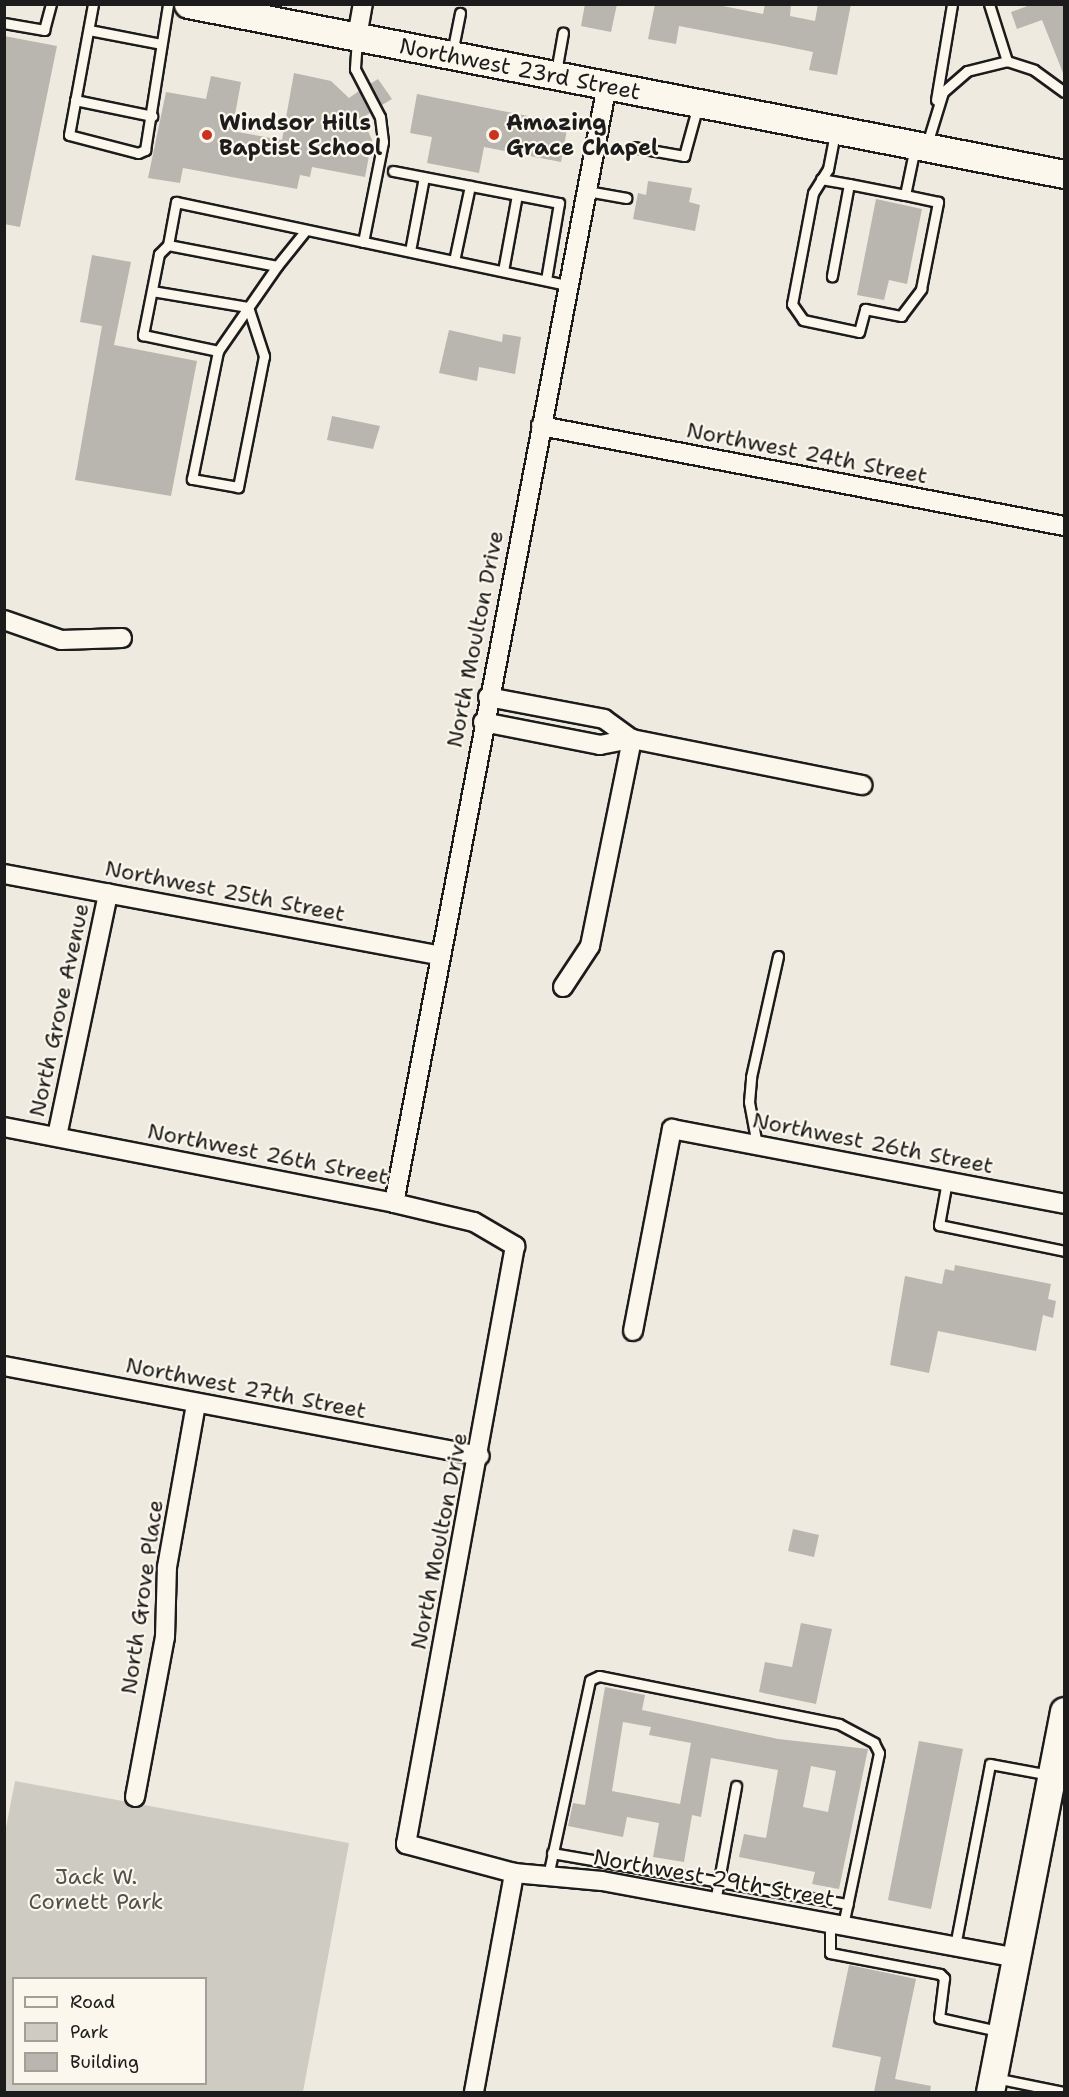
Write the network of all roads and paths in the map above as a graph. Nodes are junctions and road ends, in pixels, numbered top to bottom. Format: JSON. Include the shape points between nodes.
{"nodes":[{"id":1,"x":51,"y":4,"type":"edge"},
{"id":2,"x":93,"y":4,"type":"edge"},
{"id":3,"x":168,"y":4,"type":"edge"},
{"id":4,"x":188,"y":4,"type":"edge"},
{"id":5,"x":363,"y":4,"type":"edge"},
{"id":6,"x":952,"y":4,"type":"edge"},
{"id":7,"x":989,"y":4,"type":"edge"},
{"id":8,"x":273,"y":12,"type":"edge"},
{"id":9,"x":460,"y":13,"type":"dead end"},
{"id":10,"x":4,"y":23,"type":"edge"},
{"id":11,"x":89,"y":30,"type":"junction"},
{"id":12,"x":563,"y":33,"type":"dead end"},
{"id":13,"x":357,"y":37,"type":"junction"},
{"id":14,"x":161,"y":44,"type":"junction"},
{"id":15,"x":452,"y":55,"type":"junction"},
{"id":16,"x":1007,"y":61,"type":"junction"},
{"id":17,"x":555,"y":75,"type":"junction"},
{"id":18,"x":607,"y":86,"type":"junction"},
{"id":19,"x":1065,"y":92,"type":"edge"},
{"id":20,"x":75,"y":100,"type":"junction"},
{"id":21,"x":698,"y":103,"type":"junction"},
{"id":22,"x":935,"y":106,"type":"junction"},
{"id":23,"x":152,"y":116,"type":"junction"},
{"id":24,"x":836,"y":129,"type":"junction"},
{"id":25,"x":921,"y":146,"type":"junction"},
{"id":26,"x":633,"y":147,"type":"dead end"},
{"id":27,"x":393,"y":171,"type":"dead end"},
{"id":28,"x":1065,"y":174,"type":"edge"},
{"id":29,"x":424,"y":177,"type":"junction"},
{"id":30,"x":821,"y":179,"type":"junction"},
{"id":31,"x":849,"y":184,"type":"junction"},
{"id":32,"x":470,"y":186,"type":"junction"},
{"id":33,"x":587,"y":190,"type":"junction"},
{"id":34,"x":517,"y":195,"type":"junction"},
{"id":35,"x":905,"y":195,"type":"junction"},
{"id":36,"x":626,"y":198,"type":"dead end"},
{"id":37,"x":306,"y":230,"type":"junction"},
{"id":38,"x":363,"y":242,"type":"junction"},
{"id":39,"x":168,"y":245,"type":"junction"},
{"id":40,"x":410,"y":251,"type":"junction"},
{"id":41,"x":454,"y":261,"type":"junction"},
{"id":42,"x":277,"y":266,"type":"junction"},
{"id":43,"x":503,"y":271,"type":"junction"},
{"id":44,"x":832,"y":276,"type":"dead end"},
{"id":45,"x":546,"y":280,"type":"junction"},
{"id":46,"x":568,"y":285,"type":"junction"},
{"id":47,"x":152,"y":291,"type":"junction"},
{"id":48,"x":248,"y":307,"type":"junction"},
{"id":49,"x":218,"y":351,"type":"junction"},
{"id":50,"x":541,"y":426,"type":"junction"},
{"id":51,"x":1065,"y":526,"type":"edge"},
{"id":52,"x":4,"y":620,"type":"edge"},
{"id":53,"x":122,"y":638,"type":"dead end"},
{"id":54,"x":488,"y":696,"type":"junction"},
{"id":55,"x":565,"y":711,"type":"junction"},
{"id":56,"x":483,"y":722,"type":"junction"},
{"id":57,"x":561,"y":737,"type":"junction"},
{"id":58,"x":632,"y":739,"type":"junction"},
{"id":59,"x":862,"y":785,"type":"dead end"},
{"id":60,"x":4,"y":874,"type":"edge"},
{"id":61,"x":108,"y":893,"type":"junction"},
{"id":62,"x":438,"y":955,"type":"junction"},
{"id":63,"x":778,"y":956,"type":"dead end"},
{"id":64,"x":563,"y":987,"type":"dead end"},
{"id":65,"x":4,"y":1127,"type":"edge"},
{"id":66,"x":57,"y":1136,"type":"junction"},
{"id":67,"x":757,"y":1145,"type":"junction"},
{"id":68,"x":947,"y":1181,"type":"junction"},
{"id":69,"x":394,"y":1203,"type":"junction"},
{"id":70,"x":1065,"y":1204,"type":"edge"},
{"id":71,"x":515,"y":1246,"type":"joint"},
{"id":72,"x":1065,"y":1251,"type":"edge"},
{"id":73,"x":633,"y":1331,"type":"dead end"},
{"id":74,"x":4,"y":1366,"type":"edge"},
{"id":75,"x":196,"y":1404,"type":"junction"},
{"id":76,"x":480,"y":1456,"type":"junction"},
{"id":77,"x":1065,"y":1711,"type":"edge"},
{"id":78,"x":1057,"y":1775,"type":"edge"},
{"id":79,"x":736,"y":1786,"type":"dead end"},
{"id":80,"x":135,"y":1797,"type":"dead end"},
{"id":81,"x":406,"y":1844,"type":"joint"},
{"id":82,"x":552,"y":1853,"type":"junction"},
{"id":83,"x":514,"y":1873,"type":"junction"},
{"id":84,"x":548,"y":1876,"type":"junction"},
{"id":85,"x":718,"y":1881,"type":"junction"},
{"id":86,"x":715,"y":1902,"type":"junction"},
{"id":87,"x":848,"y":1904,"type":"junction"},
{"id":88,"x":836,"y":1924,"type":"junction"},
{"id":89,"x":955,"y":1946,"type":"junction"},
{"id":90,"x":1014,"y":1957,"type":"junction"},
{"id":91,"x":1001,"y":2032,"type":"junction"},
{"id":92,"x":991,"y":2085,"type":"edge"},
{"id":93,"x":474,"y":2092,"type":"edge"},
{"id":94,"x":1065,"y":2092,"type":"edge"}],
"edges":[{"from":1,"to":10,"type":"lane","via":[[44,30]]},
{"from":2,"to":11,"type":"lane"},
{"from":3,"to":14,"type":"lane"},
{"from":4,"to":8,"type":"main road","name":"Northwest 23rd Street"},
{"from":5,"to":13,"type":"street"},
{"from":6,"to":22,"type":"lane"},
{"from":7,"to":16,"type":"lane"},
{"from":8,"to":13,"type":"main road","name":"Northwest 23rd Street"},
{"from":9,"to":15,"type":"lane"},
{"from":11,"to":14,"type":"lane"},
{"from":11,"to":20,"type":"lane"},
{"from":12,"to":17,"type":"lane"},
{"from":13,"to":15,"type":"main road","name":"Northwest 23rd Street"},
{"from":13,"to":38,"type":"lane","via":[[355,69],[380,117],[383,142]]},
{"from":14,"to":23,"type":"lane"},
{"from":15,"to":17,"type":"main road","name":"Northwest 23rd Street"},
{"from":16,"to":19,"type":"lane","via":[[1034,70]]},
{"from":16,"to":22,"type":"lane","via":[[952,80]]},
{"from":17,"to":18,"type":"main road","name":"Northwest 23rd Street"},
{"from":18,"to":21,"type":"main road","name":"Northwest 23rd Street"},
{"from":18,"to":33,"type":"street","name":"North Moulton Drive"},
{"from":20,"to":23,"type":"lane"},
{"from":20,"to":23,"type":"lane","via":[[69,135],[73,140],[127,151],[145,150]]},
{"from":21,"to":24,"type":"main road","name":"Northwest 23rd Street"},
{"from":21,"to":26,"type":"lane","via":[[684,156]]},
{"from":22,"to":25,"type":"lane"},
{"from":24,"to":25,"type":"main road","name":"Northwest 23rd Street"},
{"from":24,"to":30,"type":"lane"},
{"from":25,"to":28,"type":"main road","name":"Northwest 23rd Street"},
{"from":25,"to":35,"type":"lane"},
{"from":27,"to":29,"type":"lane"},
{"from":29,"to":32,"type":"lane"},
{"from":29,"to":40,"type":"lane"},
{"from":30,"to":31,"type":"lane"},
{"from":30,"to":35,"type":"lane","via":[[813,194],[792,304],[803,320],[859,332],[866,309],[901,316],[921,289],[938,202]]},
{"from":31,"to":35,"type":"lane"},
{"from":31,"to":44,"type":"lane"},
{"from":32,"to":34,"type":"lane"},
{"from":32,"to":41,"type":"lane"},
{"from":33,"to":36,"type":"lane"},
{"from":33,"to":46,"type":"street","name":"North Moulton Drive"},
{"from":34,"to":43,"type":"lane"},
{"from":34,"to":45,"type":"lane","via":[[559,203]]},
{"from":37,"to":38,"type":"lane"},
{"from":37,"to":39,"type":"lane","via":[[176,202]]},
{"from":37,"to":42,"type":"lane"},
{"from":38,"to":40,"type":"lane"},
{"from":39,"to":42,"type":"lane"},
{"from":39,"to":47,"type":"lane","via":[[159,254]]},
{"from":40,"to":41,"type":"lane"},
{"from":41,"to":43,"type":"lane"},
{"from":42,"to":48,"type":"lane"},
{"from":43,"to":45,"type":"lane"},
{"from":45,"to":46,"type":"lane"},
{"from":46,"to":50,"type":"street","name":"North Moulton Drive"},
{"from":47,"to":48,"type":"lane"},
{"from":47,"to":49,"type":"lane","via":[[143,335]]},
{"from":48,"to":49,"type":"lane"},
{"from":48,"to":49,"type":"lane","via":[[264,356],[238,487],[192,479]]},
{"from":50,"to":51,"type":"street","name":"Northwest 24th Street"},
{"from":50,"to":54,"type":"street","name":"North Moulton Drive"},
{"from":52,"to":53,"type":"street","via":[[61,640]]},
{"from":54,"to":55,"type":"street"},
{"from":54,"to":56,"type":"street","name":"North Moulton Drive"},
{"from":55,"to":57,"type":"street"},
{"from":55,"to":58,"type":"street","via":[[604,719]]},
{"from":56,"to":57,"type":"street"},
{"from":56,"to":62,"type":"street","name":"North Moulton Drive"},
{"from":57,"to":58,"type":"street","via":[[600,745]]},
{"from":58,"to":59,"type":"street"},
{"from":58,"to":64,"type":"street","via":[[590,946]]},
{"from":60,"to":61,"type":"street","name":"Northwest 25th Street"},
{"from":61,"to":62,"type":"street","name":"Northwest 25th Street"},
{"from":61,"to":66,"type":"street","name":"North Grove Avenue"},
{"from":62,"to":69,"type":"street","name":"North Moulton Drive"},
{"from":63,"to":67,"type":"lane","via":[[751,1077],[749,1102]]},
{"from":65,"to":66,"type":"street","name":"Northwest 26th Street"},
{"from":66,"to":69,"type":"street","name":"Northwest 26th Street"},
{"from":67,"to":68,"type":"street","name":"Northwest 26th Street"},
{"from":67,"to":73,"type":"street","name":"Northwest 26th Street","via":[[672,1129]]},
{"from":68,"to":70,"type":"street","name":"Northwest 26th Street"},
{"from":68,"to":72,"type":"lane","via":[[939,1225]]},
{"from":69,"to":71,"type":"street","name":"Northwest 26th Street","via":[[474,1222]]},
{"from":71,"to":76,"type":"street","name":"North Moulton Drive"},
{"from":74,"to":75,"type":"street","name":"Northwest 27th Street"},
{"from":75,"to":76,"type":"street","name":"Northwest 27th Street"},
{"from":75,"to":80,"type":"street","name":"North Grove Place","via":[[167,1567],[165,1637]]},
{"from":76,"to":81,"type":"street","name":"North Moulton Drive"},
{"from":77,"to":78,"type":"main road"},
{"from":78,"to":89,"type":"lane","via":[[990,1764]]},
{"from":78,"to":90,"type":"main road"},
{"from":79,"to":85,"type":"lane"},
{"from":81,"to":83,"type":"street","name":"Northwest 29th Street"},
{"from":82,"to":84,"type":"lane"},
{"from":82,"to":85,"type":"lane"},
{"from":82,"to":87,"type":"lane","via":[[590,1680],[599,1676],[840,1724],[866,1736],[879,1753]]},
{"from":83,"to":84,"type":"street","name":"Northwest 29th Street"},
{"from":83,"to":93,"type":"street"},
{"from":84,"to":86,"type":"street","name":"Northwest 29th Street"},
{"from":85,"to":86,"type":"lane"},
{"from":85,"to":87,"type":"lane"},
{"from":86,"to":88,"type":"street","name":"Northwest 29th Street"},
{"from":87,"to":88,"type":"lane"},
{"from":88,"to":89,"type":"street","name":"Northwest 29th Street"},
{"from":88,"to":91,"type":"lane","via":[[830,1953],[940,1974],[944,1978],[939,2018]]},
{"from":89,"to":90,"type":"street","name":"Northwest 29th Street"},
{"from":90,"to":91,"type":"main road"},
{"from":91,"to":92,"type":"main road"},
{"from":92,"to":94,"type":"lane"}]}
